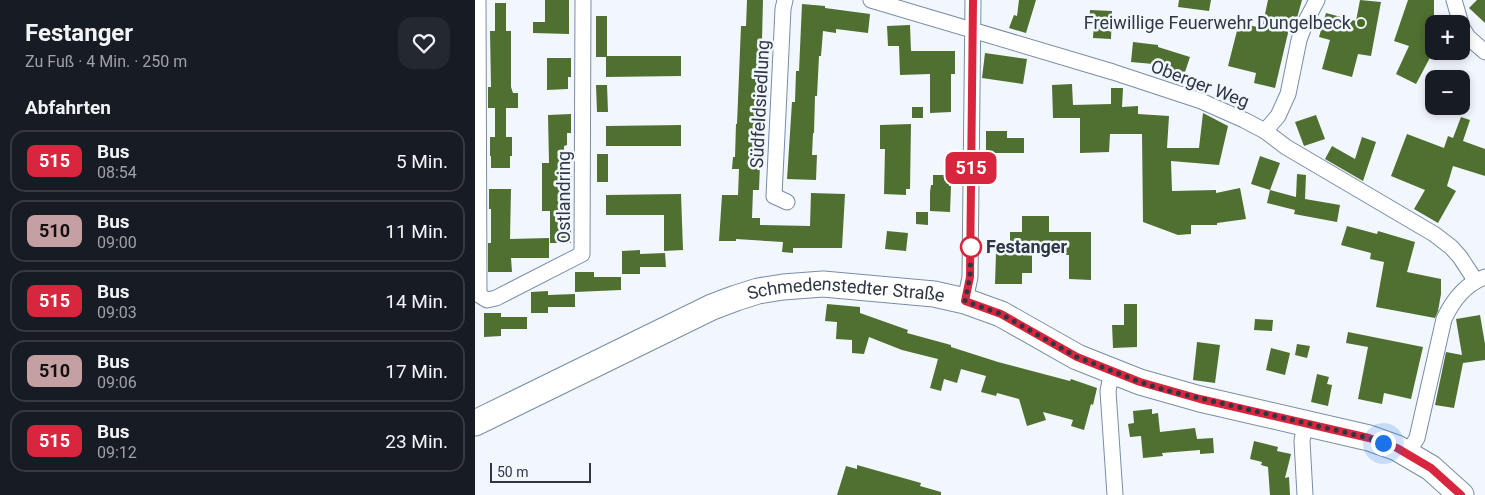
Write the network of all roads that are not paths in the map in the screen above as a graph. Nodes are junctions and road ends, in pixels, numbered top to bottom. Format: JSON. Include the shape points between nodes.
{"nodes":[{"id":1,"x":478,"y":0,"type":"edge"},
{"id":2,"x":583,"y":0,"type":"edge"},
{"id":3,"x":785,"y":0,"type":"edge"},
{"id":4,"x":871,"y":0,"type":"edge"},
{"id":5,"x":973,"y":0,"type":"edge"},
{"id":6,"x":1317,"y":0,"type":"edge"},
{"id":7,"x":1454,"y":0,"type":"edge"},
{"id":8,"x":1458,"y":15,"type":"edge"},
{"id":9,"x":973,"y":30,"type":"junction"},
{"id":10,"x":1470,"y":38,"type":"edge"},
{"id":11,"x":1485,"y":52,"type":"edge"},
{"id":12,"x":1265,"y":131,"type":"junction"},
{"id":13,"x":787,"y":202,"type":"dead end"},
{"id":14,"x":1480,"y":279,"type":"edge"},
{"id":15,"x":965,"y":301,"type":"junction"},
{"id":16,"x":1112,"y":371,"type":"junction"},
{"id":17,"x":1305,"y":423,"type":"junction"},
{"id":18,"x":475,"y":424,"type":"edge"},
{"id":19,"x":1407,"y":454,"type":"junction"},
{"id":20,"x":1115,"y":495,"type":"edge"},
{"id":21,"x":1305,"y":495,"type":"edge"},
{"id":22,"x":1461,"y":495,"type":"edge"}],
"edges":[{"from":1,"to":2,"type":"street","name":"Ostlandring","via":[[479,295],[487,300],[582,254]]},
{"from":3,"to":13,"type":"street","name":"Südfeldsiedlung","via":[[774,196]]},
{"from":4,"to":9,"type":"street","name":"Oberger Weg"},
{"from":5,"to":9,"type":"street"},
{"from":6,"to":12,"type":"street","via":[[1299,40],[1288,94],[1278,116]]},
{"from":7,"to":8,"type":"street"},
{"from":9,"to":12,"type":"street","name":"Oberger Weg","via":[[1188,96]]},
{"from":9,"to":15,"type":"street","via":[[970,277]]},
{"from":10,"to":11,"type":"street"},
{"from":12,"to":14,"type":"street","name":"Oberger Weg","via":[[1286,147],[1434,234],[1451,246]]},
{"from":14,"to":19,"type":"street","via":[[1463,290],[1444,319],[1417,438]]},
{"from":15,"to":16,"type":"main road","name":"Schmedenstedter Straße","via":[[1001,314],[1077,357]]},
{"from":15,"to":18,"type":"main road","name":"Schmedenstedter Straße","via":[[934,294],[823,284],[758,291],[712,307]]},
{"from":16,"to":17,"type":"main road","name":"Schmedenstedter Straße","via":[[1165,390]]},
{"from":16,"to":20,"type":"street","via":[[1108,390]]},
{"from":17,"to":19,"type":"main road","name":"Schmedenstedter Straße","via":[[1369,438]]},
{"from":17,"to":21,"type":"street","via":[[1302,441]]},
{"from":19,"to":22,"type":"main road","name":"Schmedenstedter Straße","via":[[1431,468]]}]}
